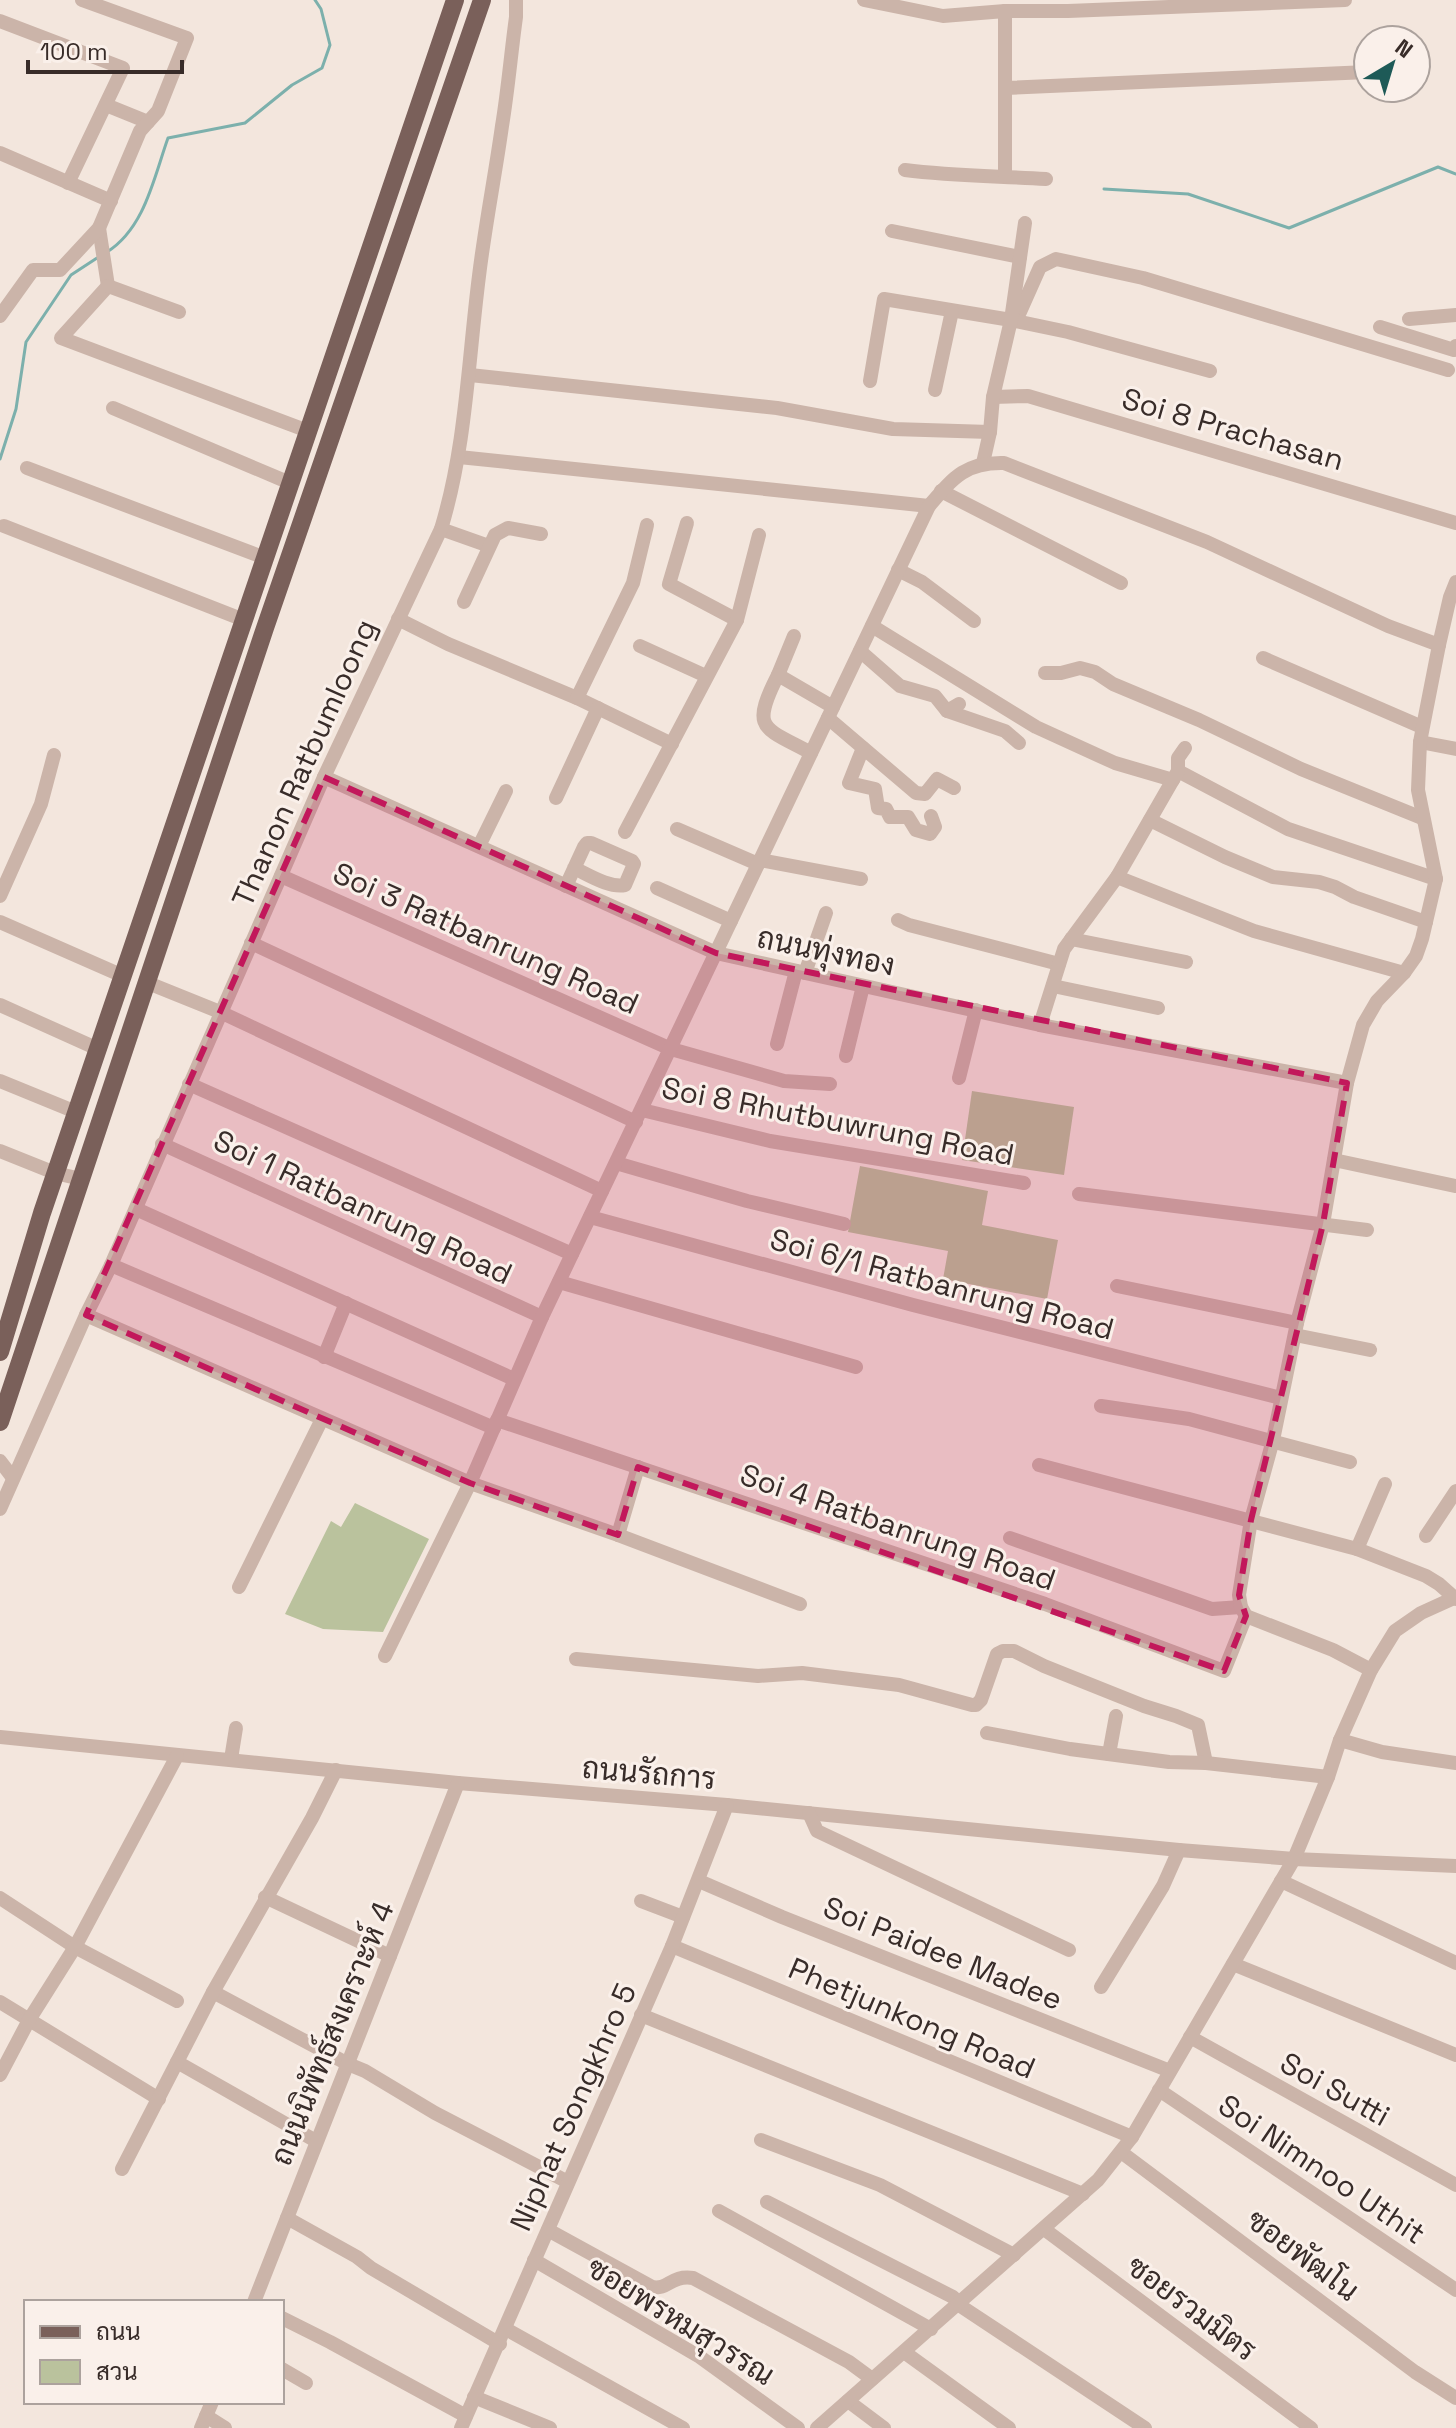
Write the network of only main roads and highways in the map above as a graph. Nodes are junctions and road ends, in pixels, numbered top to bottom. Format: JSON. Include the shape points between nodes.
{"nodes":[{"id":1,"x":455,"y":0,"type":"edge"},
{"id":2,"x":482,"y":0,"type":"edge"},
{"id":3,"x":244,"y":620,"type":"junction"},
{"id":4,"x":265,"y":628,"type":"junction"},
{"id":5,"x":0,"y":1352,"type":"edge"},
{"id":6,"x":0,"y":1422,"type":"edge"}],
"edges":[{"from":1,"to":3,"type":"main road"},
{"from":2,"to":4,"type":"main road"},
{"from":3,"to":4,"type":"main road"},
{"from":3,"to":5,"type":"main road","via":[[55,1173]]},
{"from":4,"to":6,"type":"main road"}]}
